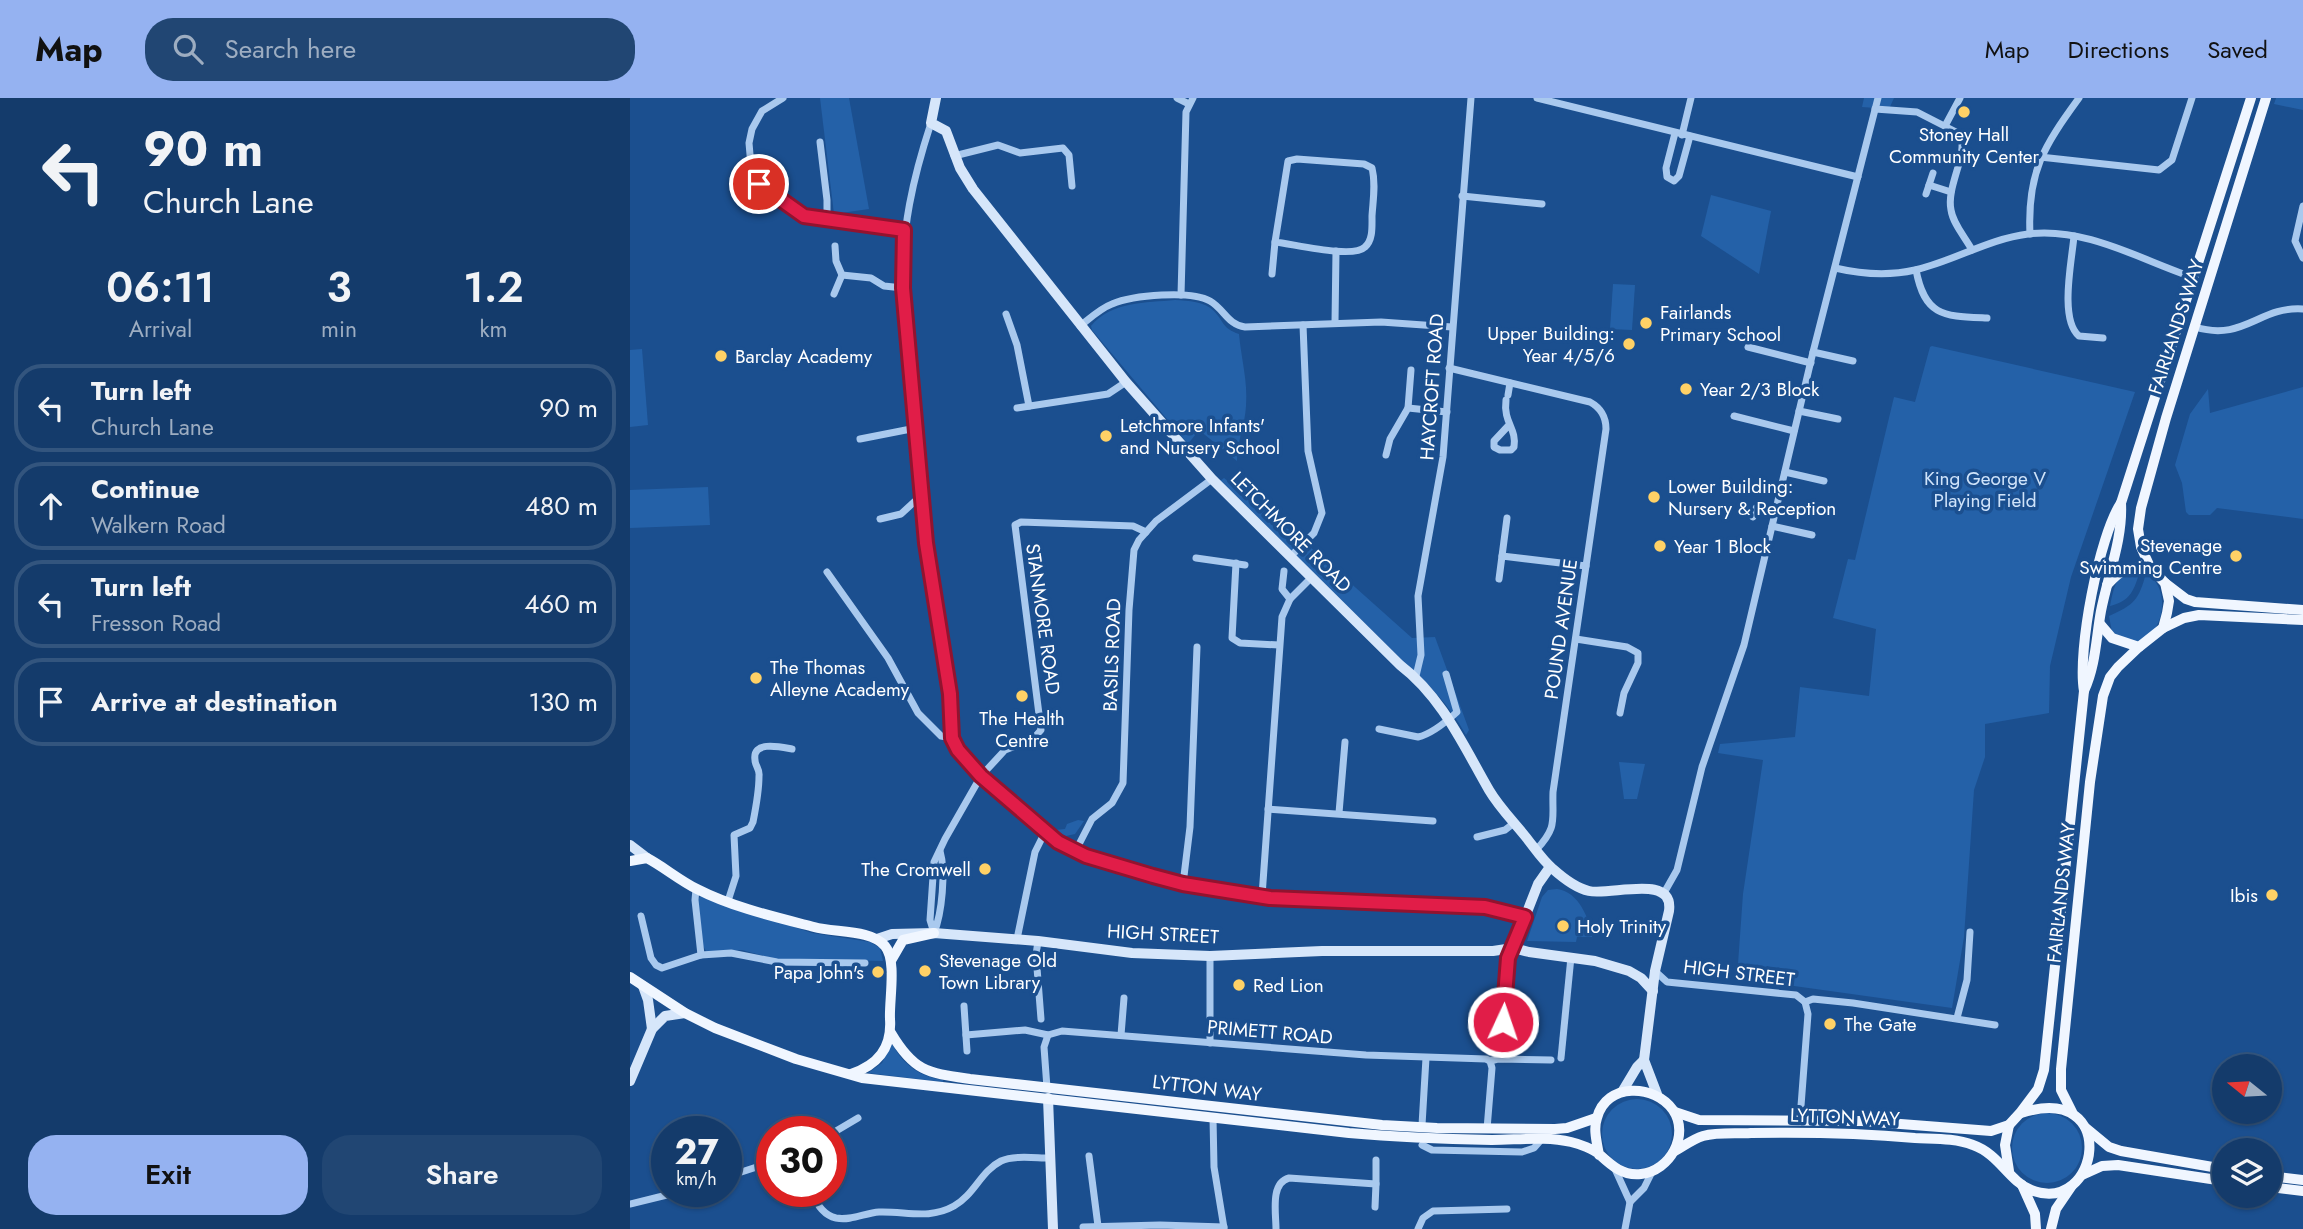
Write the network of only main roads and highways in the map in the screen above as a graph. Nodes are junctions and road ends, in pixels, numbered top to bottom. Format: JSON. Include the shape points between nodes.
{"nodes":[{"id":1,"x":2250,"y":98,"type":"edge"},
{"id":2,"x":2266,"y":98,"type":"edge"},
{"id":3,"x":2121,"y":503,"type":"junction"},
{"id":4,"x":2150,"y":567,"type":"junction"},
{"id":5,"x":2165,"y":583,"type":"junction"},
{"id":6,"x":2107,"y":585,"type":"junction"},
{"id":7,"x":2303,"y":610,"type":"edge"},
{"id":8,"x":2303,"y":620,"type":"edge"},
{"id":9,"x":2101,"y":624,"type":"junction"},
{"id":10,"x":2164,"y":628,"type":"junction"},
{"id":11,"x":2139,"y":647,"type":"junction"},
{"id":12,"x":2084,"y":691,"type":"junction"},
{"id":13,"x":630,"y":861,"type":"edge"},
{"id":14,"x":934,"y":933,"type":"road end"},
{"id":15,"x":892,"y":959,"type":"junction"},
{"id":16,"x":630,"y":976,"type":"edge"},
{"id":17,"x":891,"y":1033,"type":"junction"},
{"id":18,"x":851,"y":1074,"type":"junction"},
{"id":19,"x":1047,"y":1093,"type":"junction"},
{"id":20,"x":1675,"y":1112,"type":"junction"},
{"id":21,"x":2072,"y":1112,"type":"junction"},
{"id":22,"x":2020,"y":1113,"type":"junction"},
{"id":23,"x":1597,"y":1118,"type":"junction"},
{"id":24,"x":2008,"y":1125,"type":"junction"},
{"id":25,"x":2085,"y":1127,"type":"junction"},
{"id":26,"x":1675,"y":1151,"type":"junction"},
{"id":27,"x":1600,"y":1155,"type":"junction"},
{"id":28,"x":2212,"y":1167,"type":"edge"},
{"id":29,"x":2009,"y":1171,"type":"junction"},
{"id":30,"x":2082,"y":1175,"type":"junction"},
{"id":31,"x":2282,"y":1177,"type":"edge"},
{"id":32,"x":2302,"y":1178,"type":"edge"},
{"id":33,"x":2212,"y":1179,"type":"edge"},
{"id":34,"x":2072,"y":1184,"type":"junction"},
{"id":35,"x":2022,"y":1185,"type":"junction"},
{"id":36,"x":2282,"y":1188,"type":"edge"},
{"id":37,"x":2303,"y":1191,"type":"edge"},
{"id":38,"x":2036,"y":1229,"type":"edge"},
{"id":39,"x":2051,"y":1229,"type":"edge"}],
"edges":[{"from":1,"to":3,"type":"main road","name":"FAIRLANDS WAY"},
{"from":2,"to":4,"type":"main road","name":"FAIRLANDS WAY","via":[[2141,508],[2138,529]]},
{"from":3,"to":6,"type":"main road","name":"FAIRLANDS WAY","via":[[2122,520]]},
{"from":3,"to":12,"type":"main road","name":"FAIRLANDS WAY","via":[[2111,518],[2091,603],[2081,673]]},
{"from":4,"to":5,"type":"main road","name":"FAIRLANDS WAY"},
{"from":4,"to":6,"type":"main road","via":[[2123,569]]},
{"from":5,"to":7,"type":"main road","name":"FAIRLANDS WAY","via":[[2195,602]]},
{"from":5,"to":10,"type":"main road","via":[[2169,601]]},
{"from":6,"to":9,"type":"main road","name":"FAIRLANDS WAY"},
{"from":8,"to":10,"type":"main road","name":"FAIRLANDS WAY","via":[[2206,615],[2184,618]]},
{"from":9,"to":11,"type":"main road","via":[[2112,638]]},
{"from":9,"to":12,"type":"main road","name":"FAIRLANDS WAY"},
{"from":10,"to":11,"type":"main road","name":"FAIRLANDS WAY"},
{"from":11,"to":21,"type":"main road","name":"FAIRLANDS WAY","via":[[2110,677],[2097,731],[2061,1069],[2061,1090]]},
{"from":12,"to":22,"type":"main road","name":"FAIRLANDS WAY","via":[[2044,1070],[2038,1089]]},
{"from":13,"to":15,"type":"main road","name":"HIGH STREET","via":[[647,858],[696,889],[728,901],[813,927],[877,939]]},
{"from":14,"to":15,"type":"main road","via":[[903,940]]},
{"from":15,"to":17,"type":"main road"},
{"from":16,"to":18,"type":"main road","name":"LYTTON WAY","via":[[715,1028]]},
{"from":17,"to":18,"type":"main road","via":[[884,1054]]},
{"from":17,"to":19,"type":"main road","name":"LYTTON WAY","via":[[907,1058],[929,1072]]},
{"from":18,"to":19,"type":"main road","name":"LYTTON WAY"},
{"from":19,"to":23,"type":"main road","name":"LYTTON WAY","via":[[1369,1124],[1567,1128]]},
{"from":19,"to":27,"type":"main road","name":"LYTTON WAY","via":[[1213,1118],[1418,1139],[1572,1142]]},
{"from":20,"to":23,"type":"main road","via":[[1657,1094],[1636,1090],[1606,1102]]},
{"from":20,"to":24,"type":"main road","name":"LYTTON WAY","via":[[1699,1120],[1904,1123],[1983,1132]]},
{"from":20,"to":26,"type":"main road"},
{"from":21,"to":22,"type":"main road","via":[[2047,1107]]},
{"from":21,"to":25,"type":"main road"},
{"from":22,"to":24,"type":"main road"},
{"from":23,"to":27,"type":"main road"},
{"from":24,"to":29,"type":"main road"},
{"from":25,"to":28,"type":"main road","via":[[2121,1151]]},
{"from":25,"to":30,"type":"main road","via":[[2091,1150]]},
{"from":26,"to":27,"type":"main road","name":"LYTTON WAY","via":[[1664,1165],[1638,1174],[1615,1169]]},
{"from":26,"to":29,"type":"main road","name":"LYTTON WAY","via":[[1712,1134],[1890,1136],[1971,1144],[1987,1151]]},
{"from":29,"to":35,"type":"main road","name":"LYTTON WAY"},
{"from":30,"to":33,"type":"main road","via":[[2118,1165]]},
{"from":30,"to":34,"type":"main road"},
{"from":31,"to":32,"type":"main road"},
{"from":34,"to":35,"type":"main road","via":[[2053,1192]]},
{"from":34,"to":39,"type":"main road","via":[[2056,1209]]},
{"from":35,"to":38,"type":"main road","via":[[2035,1213]]},
{"from":36,"to":37,"type":"main road"}]}
